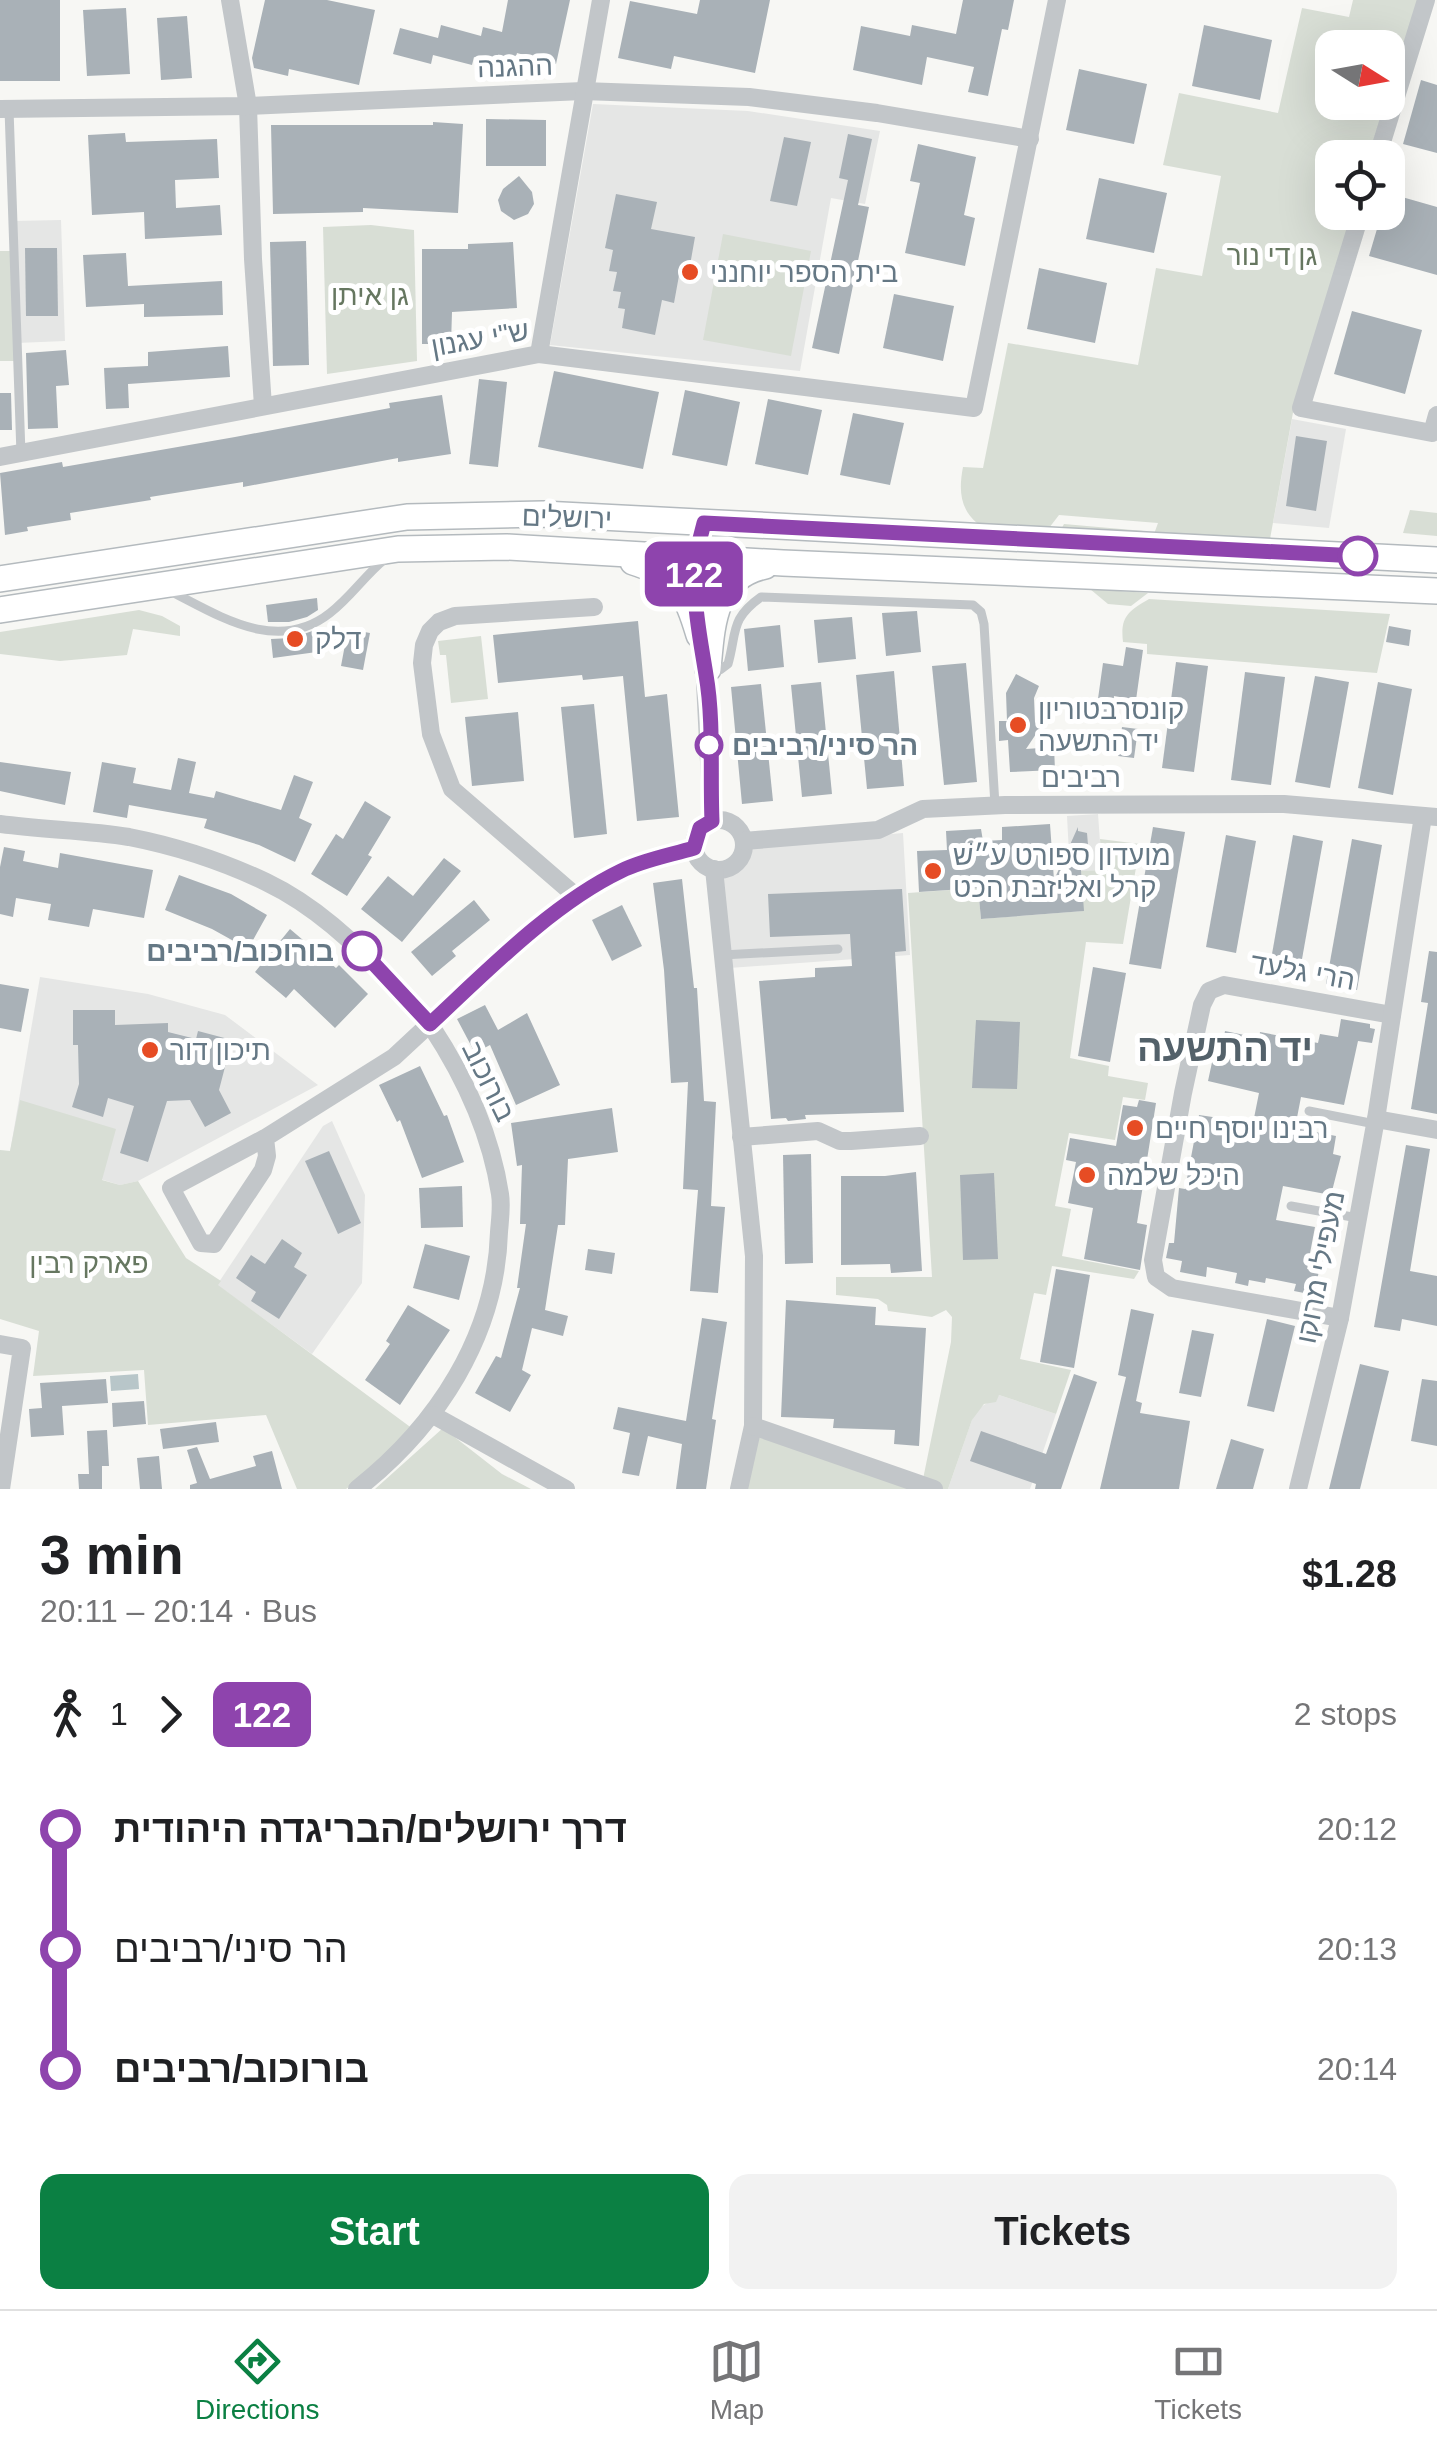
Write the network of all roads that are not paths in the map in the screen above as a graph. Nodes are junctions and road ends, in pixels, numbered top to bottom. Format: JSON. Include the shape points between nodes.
{"nodes":[{"id":1,"x":230,"y":0,"type":"edge"},
{"id":2,"x":600,"y":0,"type":"edge"},
{"id":3,"x":1058,"y":0,"type":"edge"},
{"id":4,"x":1426,"y":0,"type":"edge"},
{"id":5,"x":583,"y":91,"type":"junction"},
{"id":6,"x":248,"y":106,"type":"junction"},
{"id":7,"x":4,"y":109,"type":"edge"},
{"id":8,"x":1030,"y":140,"type":"junction"},
{"id":9,"x":1383,"y":140,"type":"edge"},
{"id":10,"x":1355,"y":230,"type":"edge"},
{"id":11,"x":539,"y":354,"type":"junction"},
{"id":12,"x":262,"y":406,"type":"junction"},
{"id":13,"x":1437,"y":416,"type":"edge"},
{"id":14,"x":22,"y":454,"type":"junction"},
{"id":15,"x":0,"y":457,"type":"edge"},
{"id":16,"x":704,"y":523,"type":"junction"},
{"id":17,"x":398,"y":549,"type":"junction"},
{"id":18,"x":610,"y":554,"type":"junction"},
{"id":19,"x":703,"y":559,"type":"junction"},
{"id":20,"x":1437,"y":560,"type":"edge"},
{"id":21,"x":784,"y":563,"type":"junction"},
{"id":22,"x":0,"y":579,"type":"edge"},
{"id":23,"x":161,"y":586,"type":"junction"},
{"id":24,"x":1437,"y":590,"type":"edge"},
{"id":25,"x":594,"y":607,"type":"dead end"},
{"id":26,"x":0,"y":610,"type":"edge"},
{"id":27,"x":699,"y":636,"type":"junction"},
{"id":28,"x":707,"y":670,"type":"junction"},
{"id":29,"x":995,"y":805,"type":"junction"},
{"id":30,"x":1430,"y":816,"type":"edge"},
{"id":31,"x":712,"y":821,"type":"junction"},
{"id":32,"x":0,"y":824,"type":"edge"},
{"id":33,"x":744,"y":841,"type":"junction"},
{"id":34,"x":694,"y":848,"type":"junction"},
{"id":35,"x":714,"y":869,"type":"junction"},
{"id":36,"x":575,"y":900,"type":"junction"},
{"id":37,"x":838,"y":948,"type":"dead end"},
{"id":38,"x":722,"y":956,"type":"junction"},
{"id":39,"x":1392,"y":1015,"type":"junction"},
{"id":40,"x":430,"y":1024,"type":"junction"},
{"id":41,"x":1309,"y":1111,"type":"dead end"},
{"id":42,"x":1376,"y":1121,"type":"junction"},
{"id":43,"x":1437,"y":1130,"type":"edge"},
{"id":44,"x":920,"y":1136,"type":"dead end"},
{"id":45,"x":742,"y":1137,"type":"junction"},
{"id":46,"x":266,"y":1138,"type":"junction"},
{"id":47,"x":1290,"y":1206,"type":"dead end"},
{"id":48,"x":1358,"y":1218,"type":"junction"},
{"id":49,"x":1340,"y":1318,"type":"junction"},
{"id":50,"x":0,"y":1344,"type":"edge"},
{"id":51,"x":433,"y":1415,"type":"junction"},
{"id":52,"x":754,"y":1426,"type":"junction"},
{"id":53,"x":1,"y":1489,"type":"edge"},
{"id":54,"x":357,"y":1489,"type":"edge"},
{"id":55,"x":566,"y":1489,"type":"edge"},
{"id":56,"x":739,"y":1489,"type":"edge"},
{"id":57,"x":934,"y":1489,"type":"edge"},
{"id":58,"x":1298,"y":1489,"type":"edge"}],
"edges":[{"from":1,"to":6,"type":"street"},
{"from":2,"to":5,"type":"street"},
{"from":3,"to":8,"type":"street"},
{"from":4,"to":9,"type":"street"},
{"from":5,"to":6,"type":"street","name":"ההגנה"},
{"from":5,"to":8,"type":"street","name":"ההגנה","via":[[749,97]]},
{"from":5,"to":11,"type":"street"},
{"from":6,"to":7,"type":"street","name":"ההגנה"},
{"from":6,"to":12,"type":"street"},
{"from":7,"to":14,"type":"lane"},
{"from":8,"to":11,"type":"street","name":"ש\"י עגנון","via":[[974,408]]},
{"from":10,"to":13,"type":"street","via":[[1300,408],[1432,433]]},
{"from":11,"to":12,"type":"street","name":"ש\"י עגנון"},
{"from":12,"to":14,"type":"street","name":"ש\"י עגנון"},
{"from":14,"to":15,"type":"street","name":"ש\"י עגנון"},
{"from":16,"to":19,"type":"street"},
{"from":16,"to":20,"type":"main road","name":"ירושלים"},
{"from":16,"to":22,"type":"main road","name":"ירושלים","via":[[544,514],[407,517]]},
{"from":17,"to":18,"type":"main road","name":"ירושלים","via":[[507,546]]},
{"from":17,"to":23,"type":"main road","name":"ירושלים"},
{"from":17,"to":23,"type":"lane","via":[[304,629],[266,632],[234,623]]},
{"from":18,"to":19,"type":"main road","name":"ירושלים"},
{"from":18,"to":27,"type":"main road","via":[[677,584]]},
{"from":19,"to":21,"type":"main road","name":"ירושלים"},
{"from":19,"to":27,"type":"street"},
{"from":19,"to":28,"type":"street"},
{"from":21,"to":24,"type":"main road","name":"ירושלים"},
{"from":21,"to":28,"type":"main road","via":[[754,568],[723,592]]},
{"from":23,"to":26,"type":"main road","name":"ירושלים"},
{"from":25,"to":36,"type":"street","via":[[456,616],[430,632],[422,663],[431,734],[452,789]]},
{"from":27,"to":28,"type":"street"},
{"from":28,"to":29,"type":"lane","via":[[728,664],[739,616],[760,597],[974,605],[984,624]]},
{"from":28,"to":31,"type":"street"},
{"from":29,"to":30,"type":"street","name":"רביבים","via":[[1284,804]]},
{"from":29,"to":33,"type":"street","name":"רביבים","via":[[923,809],[878,830]]},
{"from":30,"to":39,"type":"street","name":"מעפילי מרוקו"},
{"from":31,"to":33,"type":"street","via":[[736,826]]},
{"from":31,"to":34,"type":"street","via":[[700,828]]},
{"from":32,"to":40,"type":"street","name":"בורוכוב","via":[[128,837],[267,883],[358,947]]},
{"from":33,"to":35,"type":"street","via":[[736,863]]},
{"from":34,"to":35,"type":"street"},
{"from":34,"to":36,"type":"street","via":[[623,869]]},
{"from":35,"to":38,"type":"street"},
{"from":36,"to":40,"type":"street","via":[[521,939]]},
{"from":37,"to":38,"type":"lane"},
{"from":38,"to":45,"type":"street"},
{"from":39,"to":42,"type":"street","name":"מעפילי מרוקו"},
{"from":39,"to":49,"type":"street","name":"הרי גלעד","via":[[1224,985],[1208,991],[1153,1260],[1156,1277],[1172,1288]]},
{"from":40,"to":46,"type":"street","via":[[394,1057]]},
{"from":40,"to":51,"type":"street","name":"בורוכוב","via":[[486,1132],[500,1197],[498,1259],[486,1314]]},
{"from":41,"to":42,"type":"lane"},
{"from":42,"to":43,"type":"street"},
{"from":42,"to":48,"type":"street","name":"מעפילי מרוקו"},
{"from":44,"to":45,"type":"street","via":[[850,1142],[818,1131]]},
{"from":45,"to":52,"type":"street","via":[[754,1256]]},
{"from":46,"to":46,"type":"street","via":[[263,1170],[214,1244],[201,1243],[171,1188]]},
{"from":47,"to":48,"type":"lane"},
{"from":48,"to":49,"type":"street","name":"מעפילי מרוקו"},
{"from":49,"to":58,"type":"street","name":"מעפילי מרוקו"},
{"from":50,"to":53,"type":"street","via":[[22,1348]]},
{"from":51,"to":54,"type":"street","name":"בורוכוב"},
{"from":51,"to":55,"type":"street"},
{"from":52,"to":56,"type":"street"},
{"from":52,"to":57,"type":"street"}]}
